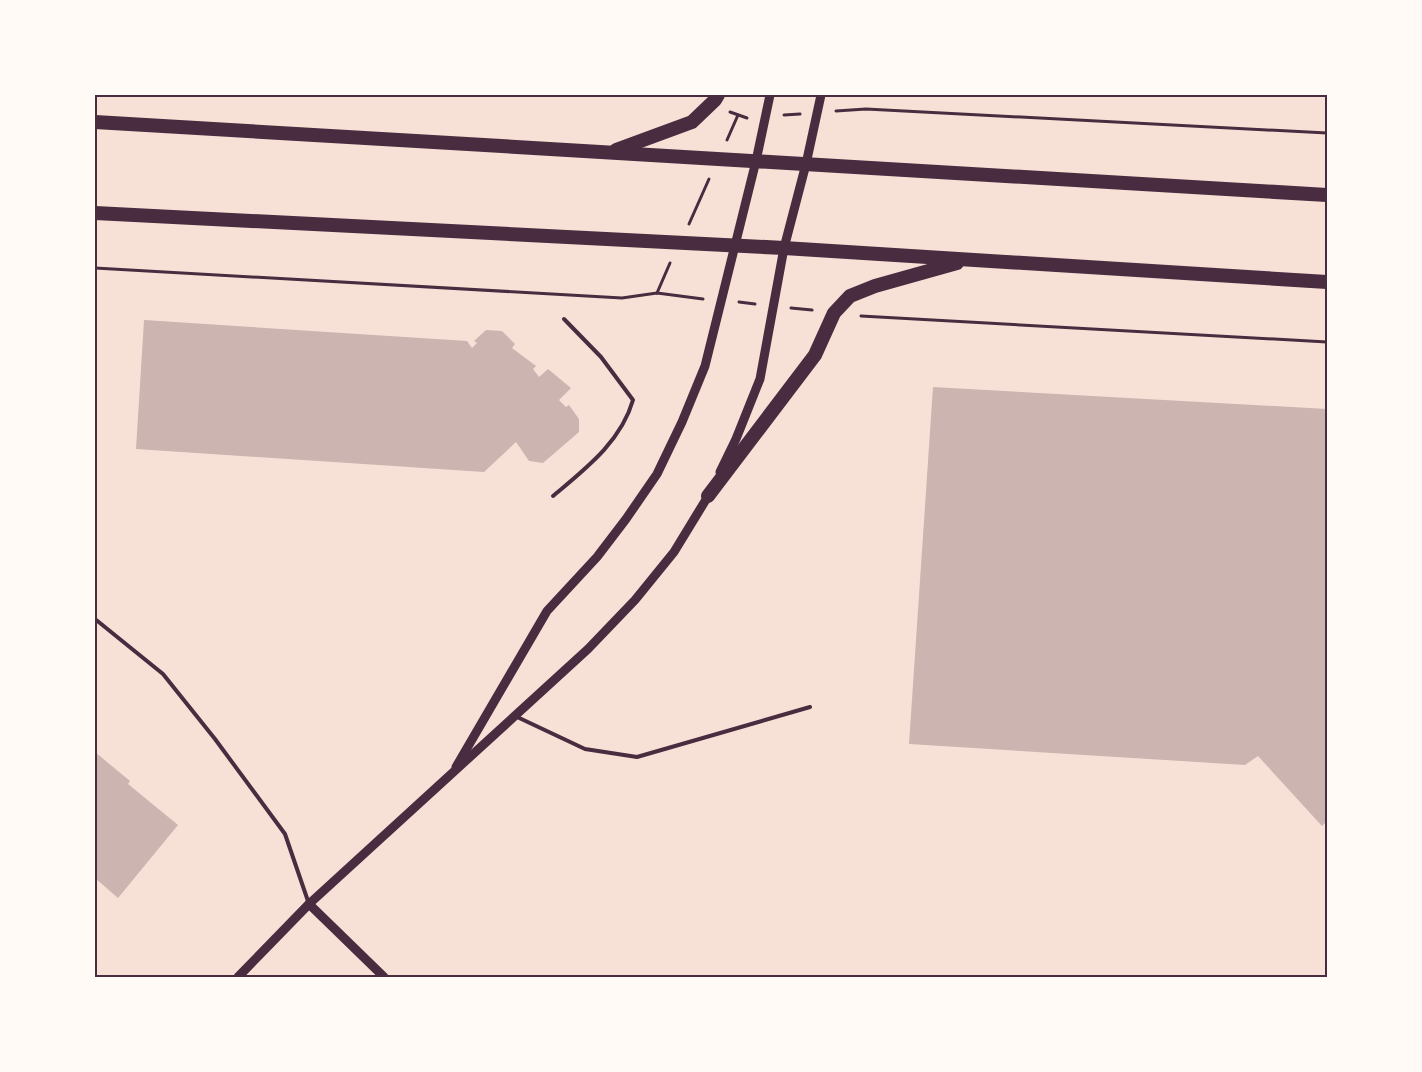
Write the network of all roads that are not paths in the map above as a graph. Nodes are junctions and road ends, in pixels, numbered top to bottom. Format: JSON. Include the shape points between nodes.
{"nodes":[{"id":1,"x":718,"y":95,"type":"edge"},
{"id":2,"x":770,"y":95,"type":"edge"},
{"id":3,"x":821,"y":95,"type":"edge"},
{"id":4,"x":95,"y":122,"type":"edge"},
{"id":5,"x":609,"y":153,"type":"junction"},
{"id":6,"x":756,"y":161,"type":"junction"},
{"id":7,"x":806,"y":164,"type":"junction"},
{"id":8,"x":1327,"y":195,"type":"edge"},
{"id":9,"x":95,"y":213,"type":"edge"},
{"id":10,"x":735,"y":246,"type":"junction"},
{"id":11,"x":784,"y":248,"type":"junction"},
{"id":12,"x":968,"y":260,"type":"junction"},
{"id":13,"x":1327,"y":282,"type":"edge"},
{"id":14,"x":564,"y":319,"type":"dead end"},
{"id":15,"x":553,"y":496,"type":"dead end"},
{"id":16,"x":708,"y":496,"type":"junction"},
{"id":17,"x":95,"y":619,"type":"edge"},
{"id":18,"x":810,"y":707,"type":"dead end"},
{"id":19,"x":515,"y":716,"type":"junction"},
{"id":20,"x":451,"y":776,"type":"junction"},
{"id":21,"x":309,"y":904,"type":"junction"},
{"id":22,"x":238,"y":977,"type":"edge"},
{"id":23,"x":384,"y":977,"type":"edge"}],
"edges":[{"from":1,"to":5,"type":"highway","via":[[692,122]]},
{"from":2,"to":6,"type":"street"},
{"from":3,"to":7,"type":"street"},
{"from":4,"to":5,"type":"highway"},
{"from":5,"to":6,"type":"highway"},
{"from":6,"to":7,"type":"highway"},
{"from":6,"to":10,"type":"street"},
{"from":7,"to":8,"type":"highway"},
{"from":7,"to":11,"type":"street"},
{"from":9,"to":10,"type":"highway"},
{"from":10,"to":11,"type":"highway"},
{"from":10,"to":20,"type":"street","via":[[705,366],[657,474],[597,557],[548,611]]},
{"from":11,"to":12,"type":"highway"},
{"from":11,"to":16,"type":"street","via":[[760,379]]},
{"from":12,"to":13,"type":"highway"},
{"from":12,"to":16,"type":"highway","via":[[850,296],[834,313],[815,355]]},
{"from":14,"to":15,"type":"lane","via":[[601,357],[633,400],[629,415],[601,455]]},
{"from":16,"to":19,"type":"street","via":[[674,552],[635,600],[588,649]]},
{"from":17,"to":21,"type":"lane","via":[[163,674],[215,739],[285,834]]},
{"from":18,"to":19,"type":"lane","via":[[636,757],[585,748]]},
{"from":19,"to":20,"type":"street"},
{"from":20,"to":21,"type":"street"},
{"from":21,"to":22,"type":"street"},
{"from":21,"to":23,"type":"street"}]}
